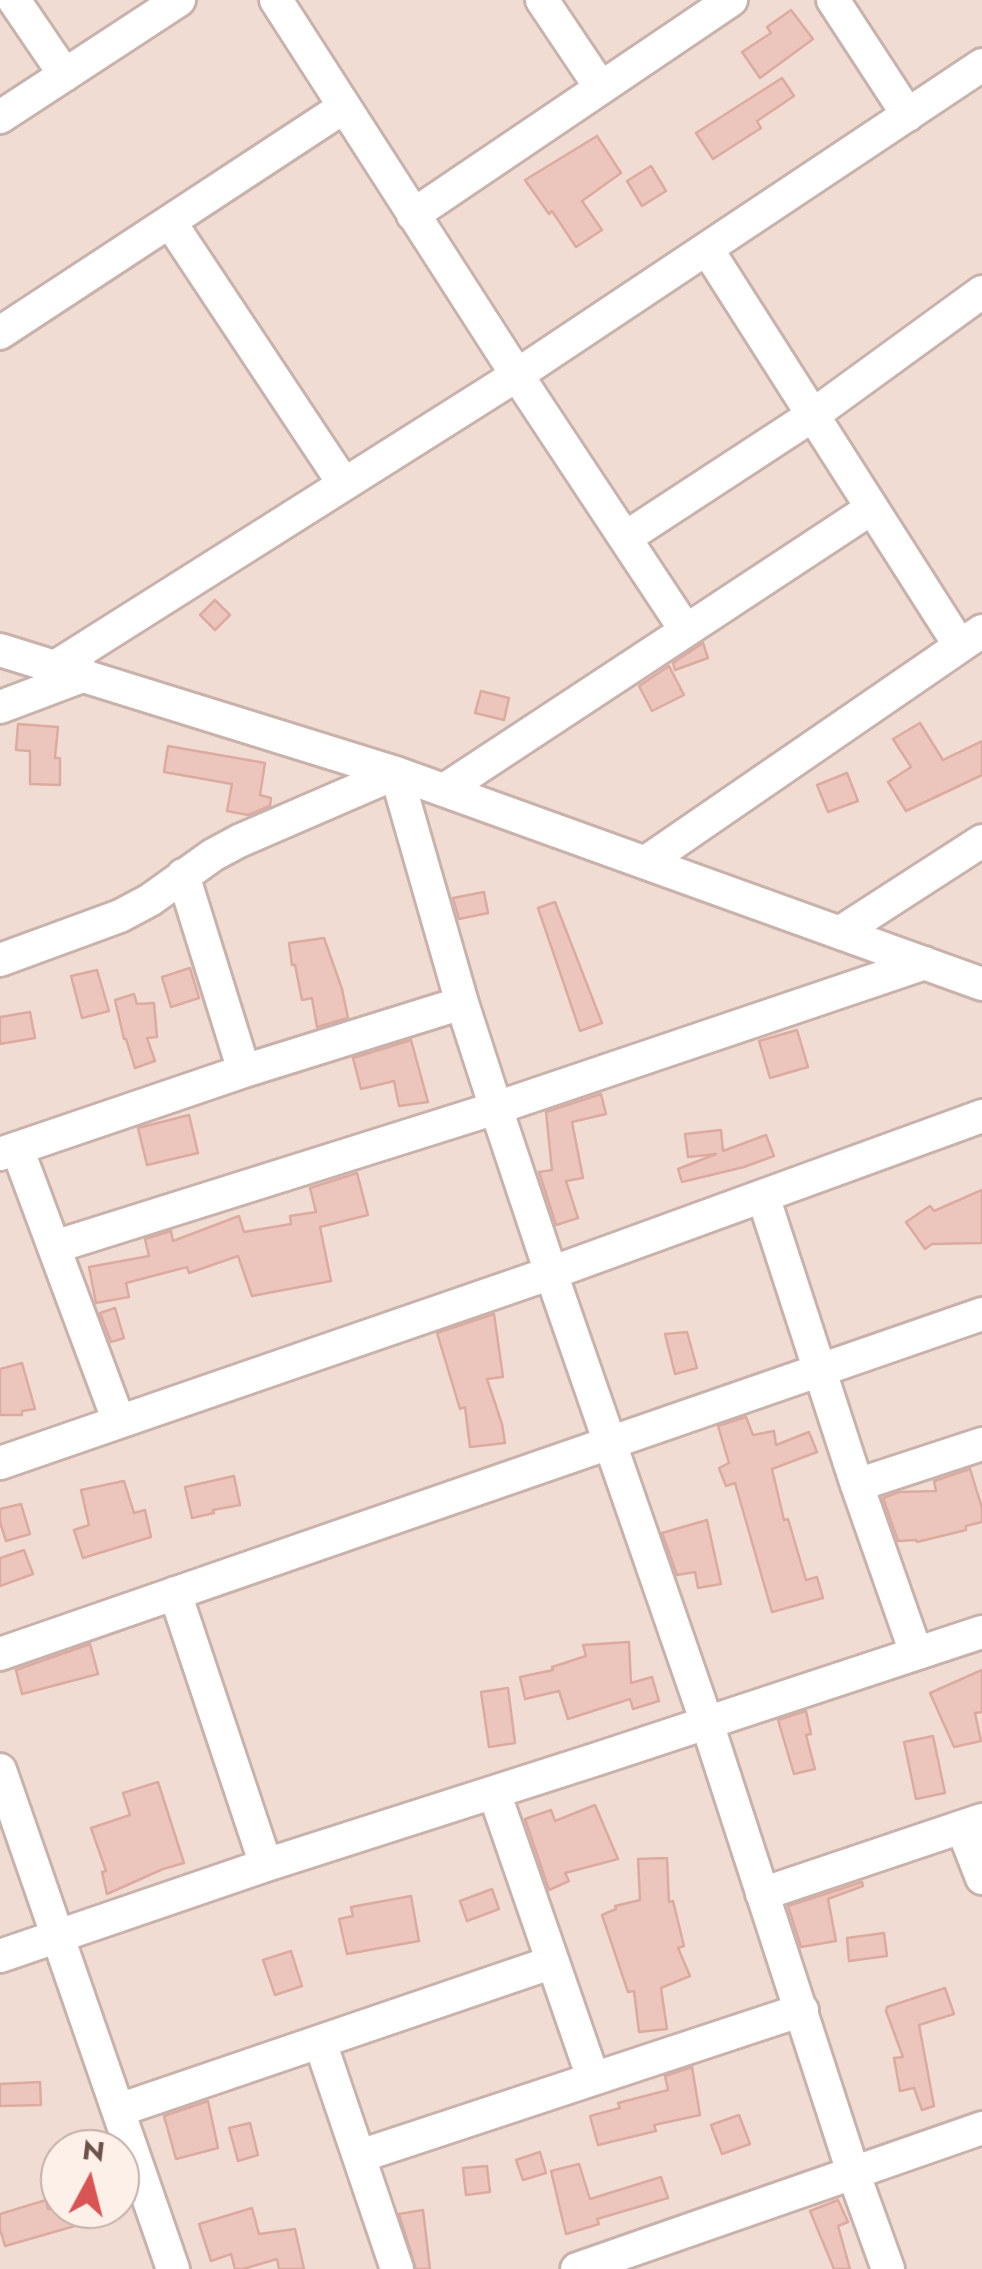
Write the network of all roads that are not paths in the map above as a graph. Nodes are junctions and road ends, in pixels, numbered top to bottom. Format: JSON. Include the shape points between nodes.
{"nodes":[{"id":1,"x":14,"y":0,"type":"edge"},
{"id":2,"x":180,"y":0,"type":"edge"},
{"id":3,"x":276,"y":0,"type":"edge"},
{"id":4,"x":542,"y":0,"type":"edge"},
{"id":5,"x":731,"y":0,"type":"edge"},
{"id":6,"x":833,"y":0,"type":"edge"},
{"id":7,"x":982,"y":65,"type":"edge"},
{"id":8,"x":65,"y":74,"type":"junction"},
{"id":9,"x":601,"y":88,"type":"junction"},
{"id":10,"x":344,"y":108,"type":"junction"},
{"id":11,"x":908,"y":115,"type":"junction"},
{"id":12,"x":0,"y":117,"type":"edge"},
{"id":13,"x":414,"y":215,"type":"junction"},
{"id":14,"x":170,"y":222,"type":"junction"},
{"id":15,"x":707,"y":249,"type":"junction"},
{"id":16,"x":982,"y":292,"type":"edge"},
{"id":17,"x":0,"y":333,"type":"edge"},
{"id":18,"x":517,"y":376,"type":"junction"},
{"id":19,"x":812,"y":414,"type":"junction"},
{"id":20,"x":344,"y":484,"type":"junction"},
{"id":21,"x":872,"y":508,"type":"junction"},
{"id":22,"x":625,"y":538,"type":"junction"},
{"id":23,"x":686,"y":629,"type":"junction"},
{"id":24,"x":971,"y":638,"type":"edge"},
{"id":25,"x":0,"y":650,"type":"edge"},
{"id":26,"x":70,"y":671,"type":"junction"},
{"id":27,"x":0,"y":707,"type":"edge"},
{"id":28,"x":396,"y":773,"type":"junction"},
{"id":29,"x":444,"y":790,"type":"junction"},
{"id":30,"x":982,"y":841,"type":"edge"},
{"id":31,"x":646,"y":862,"type":"junction"},
{"id":32,"x":183,"y":875,"type":"junction"},
{"id":33,"x":841,"y":932,"type":"junction"},
{"id":34,"x":0,"y":960,"type":"edge"},
{"id":35,"x":925,"y":963,"type":"junction"},
{"id":36,"x":982,"y":984,"type":"edge"},
{"id":37,"x":462,"y":1003,"type":"junction"},
{"id":38,"x":244,"y":1072,"type":"junction"},
{"id":39,"x":496,"y":1108,"type":"junction"},
{"id":40,"x":982,"y":1116,"type":"edge"},
{"id":41,"x":9,"y":1151,"type":"edge"},
{"id":42,"x":763,"y":1196,"type":"junction"},
{"id":43,"x":54,"y":1248,"type":"junction"},
{"id":44,"x":551,"y":1273,"type":"junction"},
{"id":45,"x":982,"y":1314,"type":"edge"},
{"id":46,"x":820,"y":1368,"type":"junction"},
{"id":47,"x":119,"y":1422,"type":"junction"},
{"id":48,"x":610,"y":1443,"type":"junction"},
{"id":49,"x":982,"y":1444,"type":"edge"},
{"id":50,"x":0,"y":1463,"type":"edge"},
{"id":51,"x":857,"y":1485,"type":"junction"},
{"id":52,"x":176,"y":1593,"type":"junction"},
{"id":53,"x":982,"y":1632,"type":"edge"},
{"id":54,"x":916,"y":1653,"type":"junction"},
{"id":55,"x":0,"y":1654,"type":"edge"},
{"id":56,"x":707,"y":1722,"type":"junction"},
{"id":57,"x":0,"y":1770,"type":"edge"},
{"id":58,"x":494,"y":1792,"type":"junction"},
{"id":59,"x":972,"y":1824,"type":"edge"},
{"id":60,"x":266,"y":1865,"type":"junction"},
{"id":61,"x":982,"y":1878,"type":"edge"},
{"id":62,"x":762,"y":1894,"type":"junction"},
{"id":63,"x":57,"y":1936,"type":"junction"},
{"id":64,"x":0,"y":1956,"type":"edge"},
{"id":65,"x":554,"y":1962,"type":"junction"},
{"id":66,"x":802,"y":2010,"type":"junction"},
{"id":67,"x":320,"y":2042,"type":"junction"},
{"id":68,"x":593,"y":2078,"type":"junction"},
{"id":69,"x":119,"y":2110,"type":"junction"},
{"id":70,"x":982,"y":2128,"type":"edge"},
{"id":71,"x":360,"y":2156,"type":"junction"},
{"id":72,"x":853,"y":2172,"type":"junction"},
{"id":73,"x":661,"y":2255,"type":"edge"},
{"id":74,"x":173,"y":2269,"type":"edge"},
{"id":75,"x":397,"y":2269,"type":"edge"},
{"id":76,"x":577,"y":2269,"type":"edge"},
{"id":77,"x":888,"y":2269,"type":"edge"}],
"edges":[{"from":1,"to":8,"type":"street"},
{"from":2,"to":8,"type":"street"},
{"from":3,"to":10,"type":"street"},
{"from":4,"to":9,"type":"street"},
{"from":5,"to":9,"type":"street"},
{"from":6,"to":11,"type":"street"},
{"from":7,"to":11,"type":"street"},
{"from":8,"to":12,"type":"street"},
{"from":9,"to":13,"type":"street"},
{"from":10,"to":13,"type":"street"},
{"from":10,"to":14,"type":"street"},
{"from":11,"to":15,"type":"street"},
{"from":13,"to":18,"type":"street"},
{"from":14,"to":17,"type":"street"},
{"from":14,"to":20,"type":"street"},
{"from":15,"to":18,"type":"street"},
{"from":15,"to":19,"type":"street"},
{"from":16,"to":19,"type":"street"},
{"from":18,"to":20,"type":"street"},
{"from":18,"to":22,"type":"street"},
{"from":19,"to":21,"type":"street"},
{"from":19,"to":22,"type":"street"},
{"from":20,"to":26,"type":"street"},
{"from":21,"to":23,"type":"street"},
{"from":21,"to":24,"type":"street"},
{"from":22,"to":23,"type":"street"},
{"from":23,"to":29,"type":"street"},
{"from":24,"to":31,"type":"street"},
{"from":25,"to":26,"type":"street"},
{"from":26,"to":27,"type":"street"},
{"from":26,"to":28,"type":"street"},
{"from":28,"to":29,"type":"street"},
{"from":28,"to":32,"type":"street","via":[[240,841]]},
{"from":28,"to":37,"type":"street"},
{"from":29,"to":31,"type":"street"},
{"from":30,"to":33,"type":"street"},
{"from":31,"to":33,"type":"street"},
{"from":32,"to":34,"type":"street","via":[[120,916]]},
{"from":32,"to":38,"type":"street"},
{"from":33,"to":35,"type":"street"},
{"from":35,"to":36,"type":"street"},
{"from":35,"to":39,"type":"street"},
{"from":37,"to":38,"type":"street"},
{"from":37,"to":39,"type":"street"},
{"from":38,"to":41,"type":"street"},
{"from":39,"to":43,"type":"street"},
{"from":39,"to":44,"type":"street"},
{"from":40,"to":42,"type":"street"},
{"from":41,"to":43,"type":"street"},
{"from":42,"to":44,"type":"street"},
{"from":42,"to":46,"type":"street"},
{"from":43,"to":47,"type":"street"},
{"from":44,"to":47,"type":"street"},
{"from":44,"to":48,"type":"street"},
{"from":45,"to":46,"type":"street"},
{"from":46,"to":48,"type":"street"},
{"from":46,"to":51,"type":"street"},
{"from":47,"to":50,"type":"street"},
{"from":48,"to":52,"type":"street"},
{"from":48,"to":56,"type":"street"},
{"from":49,"to":51,"type":"street"},
{"from":51,"to":54,"type":"street"},
{"from":52,"to":55,"type":"street"},
{"from":52,"to":60,"type":"street"},
{"from":53,"to":54,"type":"street"},
{"from":54,"to":56,"type":"street"},
{"from":56,"to":58,"type":"street"},
{"from":56,"to":62,"type":"street"},
{"from":57,"to":63,"type":"street"},
{"from":58,"to":60,"type":"street"},
{"from":58,"to":65,"type":"street"},
{"from":59,"to":61,"type":"street"},
{"from":59,"to":62,"type":"street"},
{"from":60,"to":63,"type":"street"},
{"from":62,"to":66,"type":"street"},
{"from":63,"to":64,"type":"street"},
{"from":63,"to":69,"type":"street"},
{"from":65,"to":67,"type":"street"},
{"from":65,"to":68,"type":"street"},
{"from":66,"to":68,"type":"street"},
{"from":66,"to":72,"type":"street"},
{"from":67,"to":69,"type":"street"},
{"from":67,"to":71,"type":"street"},
{"from":68,"to":71,"type":"street"},
{"from":69,"to":74,"type":"street"},
{"from":70,"to":72,"type":"street"},
{"from":71,"to":75,"type":"street"},
{"from":72,"to":73,"type":"street"},
{"from":72,"to":77,"type":"street"},
{"from":73,"to":76,"type":"street"}]}
